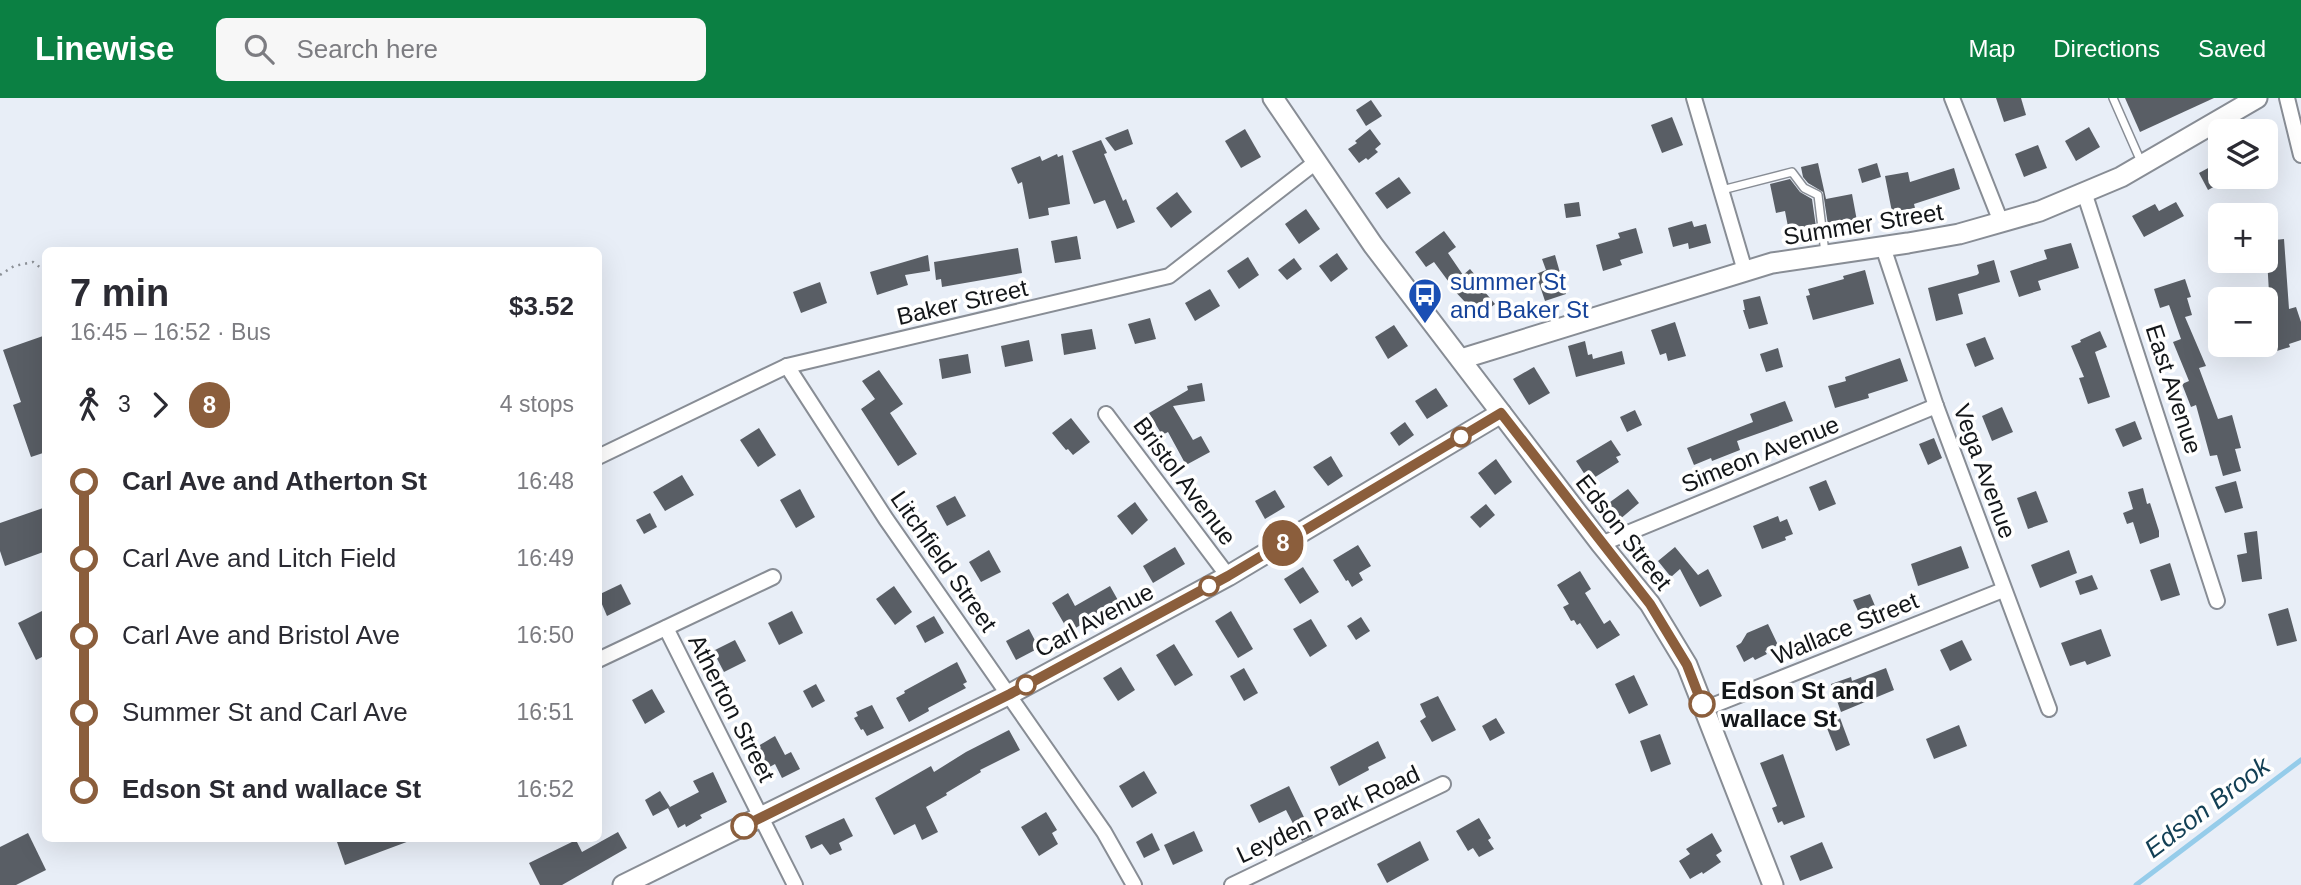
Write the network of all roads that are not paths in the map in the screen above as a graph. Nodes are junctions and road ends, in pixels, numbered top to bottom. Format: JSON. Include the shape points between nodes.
{"nodes":[{"id":1,"x":1273,"y":98,"type":"edge"},
{"id":2,"x":1694,"y":98,"type":"edge"},
{"id":3,"x":1952,"y":98,"type":"edge"},
{"id":4,"x":2113,"y":98,"type":"edge"},
{"id":5,"x":2257,"y":98,"type":"edge"},
{"id":6,"x":2287,"y":98,"type":"edge"},
{"id":7,"x":2301,"y":155,"type":"edge"},
{"id":8,"x":1316,"y":162,"type":"junction"},
{"id":9,"x":2143,"y":165,"type":"junction"},
{"id":10,"x":1722,"y":190,"type":"junction"},
{"id":11,"x":2084,"y":192,"type":"junction"},
{"id":12,"x":2001,"y":222,"type":"junction"},
{"id":13,"x":1883,"y":247,"type":"junction"},
{"id":14,"x":1825,"y":254,"type":"junction"},
{"id":15,"x":1745,"y":271,"type":"junction"},
{"id":16,"x":1461,"y":359,"type":"junction"},
{"id":17,"x":787,"y":366,"type":"junction"},
{"id":18,"x":1936,"y":406,"type":"junction"},
{"id":19,"x":1501,"y":413,"type":"junction"},
{"id":20,"x":1106,"y":414,"type":"dead end"},
{"id":21,"x":602,"y":455,"type":"edge"},
{"id":22,"x":1601,"y":544,"type":"junction"},
{"id":23,"x":1228,"y":576,"type":"junction"},
{"id":24,"x":773,"y":577,"type":"dead end"},
{"id":25,"x":2003,"y":590,"type":"junction"},
{"id":26,"x":2217,"y":601,"type":"dead end"},
{"id":27,"x":666,"y":628,"type":"junction"},
{"id":28,"x":602,"y":658,"type":"edge"},
{"id":29,"x":1010,"y":694,"type":"junction"},
{"id":30,"x":1704,"y":709,"type":"junction"},
{"id":31,"x":2049,"y":709,"type":"dead end"},
{"id":32,"x":1443,"y":785,"type":"dead end"},
{"id":33,"x":762,"y":817,"type":"junction"},
{"id":34,"x":623,"y":885,"type":"edge"},
{"id":35,"x":794,"y":885,"type":"edge"},
{"id":36,"x":1134,"y":885,"type":"edge"},
{"id":37,"x":1232,"y":885,"type":"edge"},
{"id":38,"x":1773,"y":885,"type":"edge"}],
"edges":[{"from":1,"to":8,"type":"street"},
{"from":2,"to":10,"type":"street"},
{"from":3,"to":12,"type":"street"},
{"from":4,"to":9,"type":"lane"},
{"from":5,"to":9,"type":"street","name":"Summer Street"},
{"from":6,"to":7,"type":"street"},
{"from":8,"to":16,"type":"street"},
{"from":8,"to":17,"type":"street","name":"Baker Street","via":[[1169,276]]},
{"from":9,"to":11,"type":"street","name":"Summer Street"},
{"from":10,"to":14,"type":"lane","via":[[1792,172],[1804,188],[1818,195]]},
{"from":10,"to":15,"type":"street"},
{"from":11,"to":12,"type":"street","name":"Summer Street"},
{"from":11,"to":26,"type":"street","name":"East Avenue"},
{"from":12,"to":13,"type":"street","name":"Summer Street"},
{"from":13,"to":14,"type":"street","name":"Summer Street"},
{"from":13,"to":18,"type":"street","name":"Vega Avenue"},
{"from":14,"to":15,"type":"street","name":"Summer Street"},
{"from":15,"to":16,"type":"street","name":"Summer Street"},
{"from":16,"to":19,"type":"street"},
{"from":17,"to":21,"type":"street","name":"Baker Street"},
{"from":17,"to":29,"type":"street","name":"Litchfield Street","via":[[886,519]]},
{"from":18,"to":22,"type":"street","name":"Simeon Avenue"},
{"from":18,"to":25,"type":"street","name":"Vega Avenue"},
{"from":19,"to":22,"type":"street","name":"Edson Street"},
{"from":19,"to":23,"type":"street","name":"Carl Avenue"},
{"from":20,"to":23,"type":"street","name":"Bristol Avenue"},
{"from":22,"to":30,"type":"street","name":"Edson Street","via":[[1650,604],[1687,665]]},
{"from":23,"to":29,"type":"street","name":"Carl Avenue"},
{"from":24,"to":27,"type":"street"},
{"from":25,"to":30,"type":"street","name":"Wallace Street"},
{"from":25,"to":31,"type":"street","name":"Vega Avenue"},
{"from":27,"to":28,"type":"street"},
{"from":27,"to":33,"type":"street","name":"Atherton Street"},
{"from":29,"to":33,"type":"street","name":"Carl Avenue"},
{"from":29,"to":36,"type":"street","name":"Litchfield Street","via":[[1104,832]]},
{"from":30,"to":38,"type":"street","name":"Edson Street"},
{"from":32,"to":37,"type":"street","name":"Leyden Park Road"},
{"from":33,"to":34,"type":"street","name":"Carl Avenue"},
{"from":33,"to":35,"type":"street","name":"Atherton Street"}]}
